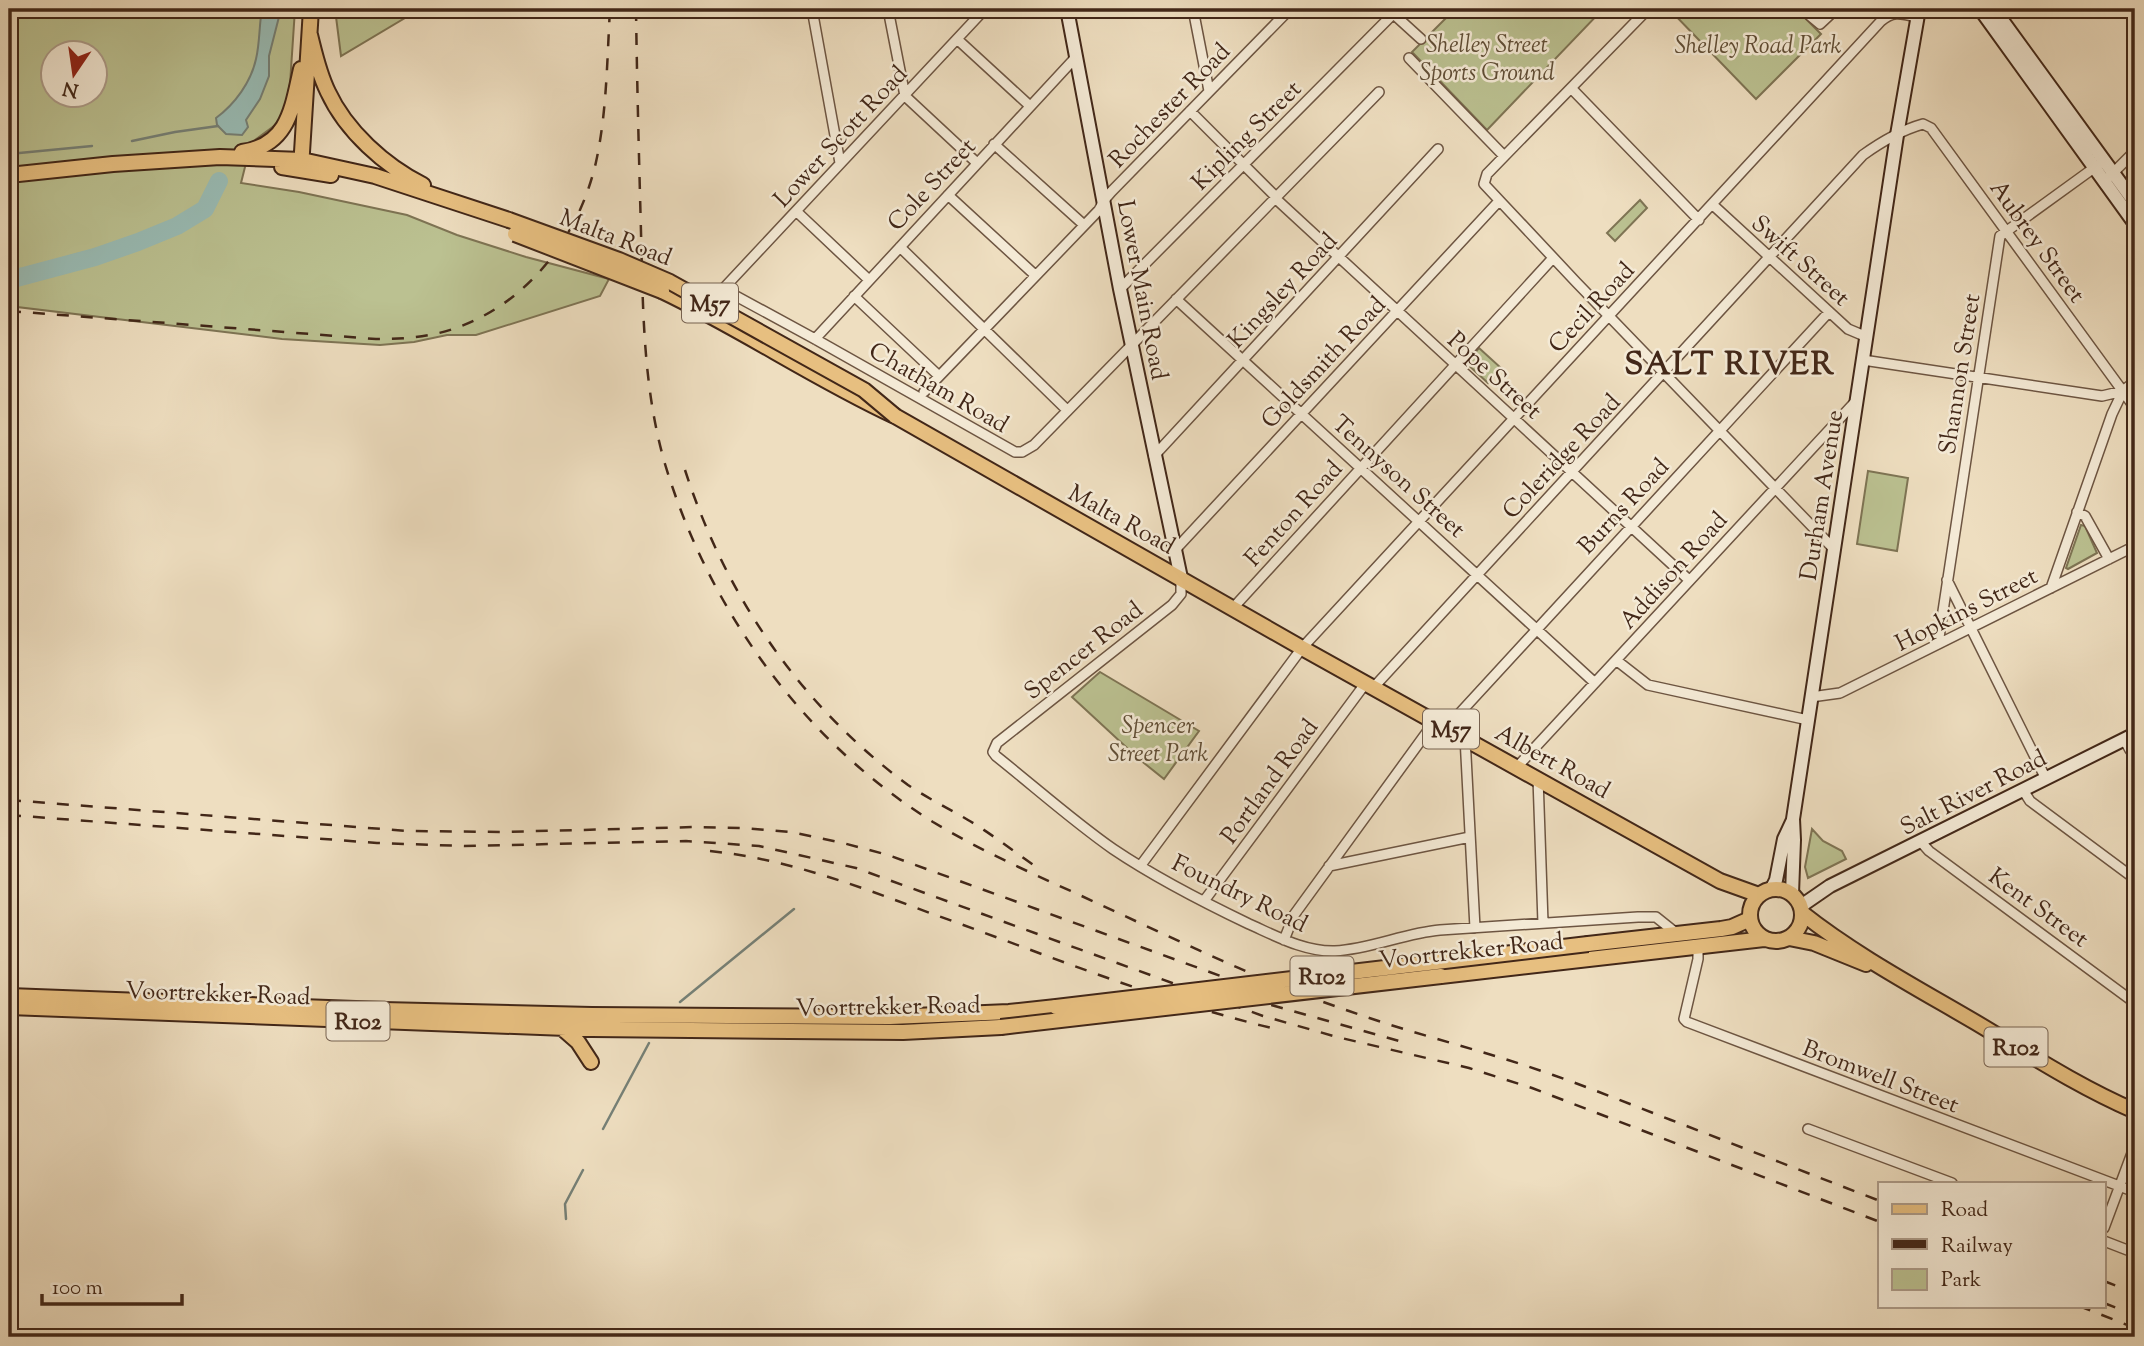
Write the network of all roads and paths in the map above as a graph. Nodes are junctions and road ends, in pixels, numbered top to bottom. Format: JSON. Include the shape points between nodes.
{"nodes":[{"id":1,"x":305,"y":9,"type":"edge"},
{"id":2,"x":312,"y":9,"type":"edge"},
{"id":3,"x":812,"y":9,"type":"edge"},
{"id":4,"x":888,"y":9,"type":"edge"},
{"id":5,"x":1067,"y":9,"type":"edge"},
{"id":6,"x":1192,"y":9,"type":"edge"},
{"id":7,"x":1290,"y":9,"type":"edge"},
{"id":8,"x":1648,"y":9,"type":"edge"},
{"id":9,"x":1802,"y":9,"type":"edge"},
{"id":10,"x":1836,"y":9,"type":"edge"},
{"id":11,"x":1980,"y":9,"type":"edge"},
{"id":12,"x":2012,"y":9,"type":"edge"},
{"id":13,"x":980,"y":10,"type":"edge"},
{"id":14,"x":1393,"y":10,"type":"edge"},
{"id":15,"x":1919,"y":13,"type":"edge"},
{"id":16,"x":1995,"y":16,"type":"edge"},
{"id":17,"x":310,"y":35,"type":"junction"},
{"id":18,"x":957,"y":39,"type":"junction"},
{"id":19,"x":1420,"y":39,"type":"dead end"},
{"id":20,"x":1076,"y":57,"type":"junction"},
{"id":21,"x":1409,"y":58,"type":"dead end"},
{"id":22,"x":301,"y":69,"type":"junction"},
{"id":23,"x":1571,"y":88,"type":"junction"},
{"id":24,"x":1209,"y":91,"type":"junction"},
{"id":25,"x":1379,"y":92,"type":"dead end"},
{"id":26,"x":905,"y":96,"type":"junction"},
{"id":27,"x":1030,"y":106,"type":"junction"},
{"id":28,"x":1190,"y":111,"type":"junction"},
{"id":29,"x":1897,"y":135,"type":"junction"},
{"id":30,"x":994,"y":144,"type":"junction"},
{"id":31,"x":1438,"y":149,"type":"dead end"},
{"id":32,"x":2135,"y":151,"type":"edge"},
{"id":33,"x":1504,"y":156,"type":"junction"},
{"id":34,"x":220,"y":157,"type":"junction"},
{"id":35,"x":187,"y":159,"type":"junction"},
{"id":36,"x":840,"y":163,"type":"junction"},
{"id":37,"x":977,"y":163,"type":"junction"},
{"id":38,"x":297,"y":164,"type":"junction"},
{"id":39,"x":1244,"y":164,"type":"junction"},
{"id":40,"x":2099,"y":164,"type":"junction"},
{"id":41,"x":9,"y":175,"type":"edge"},
{"id":42,"x":2109,"y":177,"type":"junction"},
{"id":43,"x":948,"y":195,"type":"junction"},
{"id":44,"x":1275,"y":197,"type":"junction"},
{"id":45,"x":1105,"y":199,"type":"junction"},
{"id":46,"x":1499,"y":201,"type":"junction"},
{"id":47,"x":2135,"y":203,"type":"edge"},
{"id":48,"x":1713,"y":205,"type":"junction"},
{"id":49,"x":480,"y":210,"type":"junction"},
{"id":50,"x":796,"y":211,"type":"junction"},
{"id":51,"x":1699,"y":220,"type":"junction"},
{"id":52,"x":2135,"y":224,"type":"edge"},
{"id":53,"x":1084,"y":225,"type":"junction"},
{"id":54,"x":512,"y":227,"type":"junction"},
{"id":55,"x":2006,"y":231,"type":"junction"},
{"id":56,"x":900,"y":247,"type":"junction"},
{"id":57,"x":1770,"y":257,"type":"junction"},
{"id":58,"x":1338,"y":258,"type":"junction"},
{"id":59,"x":1553,"y":258,"type":"junction"},
{"id":60,"x":1035,"y":275,"type":"junction"},
{"id":61,"x":869,"y":280,"type":"junction"},
{"id":62,"x":723,"y":289,"type":"joint"},
{"id":63,"x":1120,"y":289,"type":"junction"},
{"id":64,"x":854,"y":296,"type":"junction"},
{"id":65,"x":1176,"y":299,"type":"junction"},
{"id":66,"x":1396,"y":312,"type":"junction"},
{"id":67,"x":1829,"y":312,"type":"junction"},
{"id":68,"x":1609,"y":315,"type":"junction"},
{"id":69,"x":984,"y":329,"type":"junction"},
{"id":70,"x":1867,"y":337,"type":"junction"},
{"id":71,"x":815,"y":339,"type":"junction"},
{"id":72,"x":1132,"y":344,"type":"junction"},
{"id":73,"x":1243,"y":360,"type":"junction"},
{"id":74,"x":1863,"y":360,"type":"junction"},
{"id":75,"x":1455,"y":366,"type":"junction"},
{"id":76,"x":1664,"y":373,"type":"junction"},
{"id":77,"x":939,"y":376,"type":"junction"},
{"id":78,"x":1978,"y":377,"type":"junction"},
{"id":79,"x":2135,"y":382,"type":"edge"},
{"id":80,"x":2123,"y":391,"type":"junction"},
{"id":81,"x":923,"y":392,"type":"dead end"},
{"id":82,"x":1857,"y":400,"type":"junction"},
{"id":83,"x":2135,"y":408,"type":"edge"},
{"id":84,"x":1067,"y":410,"type":"junction"},
{"id":85,"x":1302,"y":414,"type":"junction"},
{"id":86,"x":1514,"y":418,"type":"junction"},
{"id":87,"x":1720,"y":430,"type":"junction"},
{"id":88,"x":1154,"y":456,"type":"junction"},
{"id":89,"x":1361,"y":467,"type":"junction"},
{"id":90,"x":1572,"y":472,"type":"junction"},
{"id":91,"x":1775,"y":486,"type":"junction"},
{"id":92,"x":2077,"y":512,"type":"junction"},
{"id":93,"x":1419,"y":520,"type":"junction"},
{"id":94,"x":1631,"y":526,"type":"junction"},
{"id":95,"x":2135,"y":546,"type":"edge"},
{"id":96,"x":1833,"y":548,"type":"junction"},
{"id":97,"x":1175,"y":550,"type":"junction"},
{"id":98,"x":2109,"y":559,"type":"junction"},
{"id":99,"x":1478,"y":574,"type":"junction"},
{"id":100,"x":1181,"y":578,"type":"junction"},
{"id":101,"x":1947,"y":578,"type":"junction"},
{"id":102,"x":1689,"y":580,"type":"junction"},
{"id":103,"x":2052,"y":588,"type":"junction"},
{"id":104,"x":1233,"y":608,"type":"junction"},
{"id":105,"x":1971,"y":627,"type":"junction"},
{"id":106,"x":1537,"y":629,"type":"junction"},
{"id":107,"x":1938,"y":644,"type":"junction"},
{"id":108,"x":1302,"y":648,"type":"junction"},
{"id":109,"x":1616,"y":660,"type":"junction"},
{"id":110,"x":1595,"y":682,"type":"junction"},
{"id":111,"x":1369,"y":686,"type":"junction"},
{"id":112,"x":1811,"y":697,"type":"junction"},
{"id":113,"x":1808,"y":720,"type":"junction"},
{"id":114,"x":1441,"y":724,"type":"junction"},
{"id":115,"x":1465,"y":737,"type":"junction"},
{"id":116,"x":2130,"y":737,"type":"edge"},
{"id":117,"x":995,"y":745,"type":"joint"},
{"id":118,"x":2135,"y":754,"type":"edge"},
{"id":119,"x":1517,"y":767,"type":"junction"},
{"id":120,"x":1538,"y":778,"type":"junction"},
{"id":121,"x":2046,"y":779,"type":"junction"},
{"id":122,"x":2023,"y":790,"type":"junction"},
{"id":123,"x":1793,"y":822,"type":"junction"},
{"id":124,"x":1470,"y":837,"type":"junction"},
{"id":125,"x":1921,"y":842,"type":"junction"},
{"id":126,"x":1140,"y":865,"type":"junction"},
{"id":127,"x":1329,"y":866,"type":"junction"},
{"id":128,"x":2135,"y":879,"type":"edge"},
{"id":129,"x":1720,"y":881,"type":"junction"},
{"id":130,"x":1765,"y":892,"type":"junction"},
{"id":131,"x":1204,"y":901,"type":"junction"},
{"id":132,"x":1797,"y":903,"type":"junction"},
{"id":133,"x":1750,"y":914,"type":"junction"},
{"id":134,"x":1543,"y":923,"type":"junction"},
{"id":135,"x":1475,"y":928,"type":"junction"},
{"id":136,"x":1677,"y":935,"type":"junction"},
{"id":137,"x":1789,"y":938,"type":"junction"},
{"id":138,"x":1764,"y":939,"type":"junction"},
{"id":139,"x":1284,"y":940,"type":"junction"},
{"id":140,"x":1699,"y":946,"type":"junction"},
{"id":141,"x":1900,"y":978,"type":"junction"},
{"id":142,"x":9,"y":996,"type":"edge"},
{"id":143,"x":2135,"y":1003,"type":"edge"},
{"id":144,"x":82,"y":1004,"type":"junction"},
{"id":145,"x":9,"y":1007,"type":"edge"},
{"id":146,"x":477,"y":1018,"type":"junction"},
{"id":147,"x":562,"y":1028,"type":"junction"},
{"id":148,"x":591,"y":1062,"type":"dead end"},
{"id":149,"x":2135,"y":1111,"type":"edge"},
{"id":150,"x":1808,"y":1129,"type":"dead end"},
{"id":151,"x":2135,"y":1145,"type":"edge"},
{"id":152,"x":1949,"y":1182,"type":"edge"},
{"id":153,"x":2119,"y":1186,"type":"junction"},
{"id":154,"x":2135,"y":1192,"type":"edge"},
{"id":155,"x":2106,"y":1222,"type":"edge"},
{"id":156,"x":2106,"y":1242,"type":"edge"},
{"id":157,"x":2135,"y":1253,"type":"edge"}],
"edges":[{"from":1,"to":22,"type":"main road"},
{"from":2,"to":17,"type":"main road"},
{"from":3,"to":36,"type":"street"},
{"from":4,"to":26,"type":"street"},
{"from":5,"to":20,"type":"street","name":"Lower Main Road"},
{"from":6,"to":24,"type":"street"},
{"from":7,"to":24,"type":"street","name":"Rochester Road"},
{"from":8,"to":23,"type":"street"},
{"from":9,"to":10,"type":"street","via":[[1820,24]]},
{"from":11,"to":16,"type":"street"},
{"from":12,"to":16,"type":"street"},
{"from":13,"to":18,"type":"street","name":"Lower Scott Road"},
{"from":14,"to":19,"type":"street"},
{"from":14,"to":39,"type":"street","name":"Kipling Street"},
{"from":15,"to":29,"type":"street","name":"Durham Avenue"},
{"from":15,"to":48,"type":"street","name":"Cecil Road","via":[[1890,14],[1881,21]]},
{"from":16,"to":40,"type":"street","via":[[2014,58]]},
{"from":17,"to":38,"type":"main road"},
{"from":17,"to":49,"type":"main road","via":[[329,94],[361,138],[418,182]]},
{"from":18,"to":26,"type":"street","name":"Lower Scott Road"},
{"from":18,"to":27,"type":"street"},
{"from":20,"to":27,"type":"street","name":"Cole Street"},
{"from":20,"to":45,"type":"street","name":"Lower Main Road"},
{"from":21,"to":33,"type":"street"},
{"from":22,"to":34,"type":"main road","via":[[290,116],[279,133],[258,148]]},
{"from":22,"to":38,"type":"main road"},
{"from":23,"to":33,"type":"street"},
{"from":23,"to":51,"type":"street"},
{"from":24,"to":28,"type":"street","name":"Rochester Road"},
{"from":25,"to":44,"type":"street","name":"Chatham Road"},
{"from":26,"to":36,"type":"street","name":"Lower Scott Road"},
{"from":26,"to":37,"type":"street"},
{"from":27,"to":30,"type":"street","name":"Cole Street"},
{"from":28,"to":39,"type":"street","name":"Pope Street"},
{"from":28,"to":45,"type":"street","name":"Rochester Road"},
{"from":29,"to":55,"type":"street","name":"Aubrey Street","via":[[1923,124],[1931,128]]},
{"from":29,"to":57,"type":"street","name":"Coleridge Road","via":[[1863,155]]},
{"from":29,"to":70,"type":"street","name":"Durham Avenue"},
{"from":30,"to":37,"type":"street","name":"Cole Street"},
{"from":30,"to":53,"type":"street"},
{"from":31,"to":58,"type":"street","name":"Kingsley Road"},
{"from":32,"to":42,"type":"street"},
{"from":33,"to":46,"type":"street","via":[[1484,180]]},
{"from":34,"to":35,"type":"main road","number":"M57"},
{"from":34,"to":38,"type":"main road","number":"M57"},
{"from":35,"to":38,"type":"main road","number":"M57"},
{"from":35,"to":41,"type":"main road"},
{"from":36,"to":50,"type":"street","name":"Lower Scott Road"},
{"from":37,"to":43,"type":"street","name":"Cole Street"},
{"from":38,"to":49,"type":"main road","name":"Malta Road","number":"M57","via":[[375,176]]},
{"from":38,"to":54,"type":"main road","name":"Malta Road","number":"M57"},
{"from":39,"to":44,"type":"street","name":"Pope Street"},
{"from":39,"to":63,"type":"street","name":"Kipling Street"},
{"from":40,"to":42,"type":"street"},
{"from":40,"to":55,"type":"street"},
{"from":42,"to":47,"type":"street"},
{"from":42,"to":52,"type":"street"},
{"from":43,"to":56,"type":"street","name":"Cole Street"},
{"from":43,"to":60,"type":"street"},
{"from":44,"to":58,"type":"street","name":"Pope Street"},
{"from":44,"to":65,"type":"street","name":"Chatham Road"},
{"from":45,"to":53,"type":"street","name":"Rochester Road"},
{"from":45,"to":63,"type":"street","name":"Lower Main Road"},
{"from":46,"to":59,"type":"street"},
{"from":46,"to":66,"type":"street","name":"Goldsmith Road"},
{"from":48,"to":51,"type":"street","name":"Cecil Road"},
{"from":48,"to":57,"type":"street","name":"Swift Street"},
{"from":49,"to":54,"type":"main road","name":"Malta Road","number":"M57"},
{"from":50,"to":61,"type":"street"},
{"from":50,"to":62,"type":"street","name":"Lower Scott Road"},
{"from":51,"to":68,"type":"street","name":"Cecil Road"},
{"from":53,"to":60,"type":"street","name":"Rochester Road"},
{"from":54,"to":100,"type":"main road","name":"Malta Road","number":"M57","bridge":true,"via":[[696,308]]},
{"from":55,"to":78,"type":"street","name":"Shannon Street","via":[[2000,236]]},
{"from":55,"to":80,"type":"street","name":"Aubrey Street"},
{"from":56,"to":61,"type":"street","name":"Cole Street"},
{"from":56,"to":69,"type":"street"},
{"from":57,"to":67,"type":"street","name":"Swift Street"},
{"from":57,"to":76,"type":"street","name":"Coleridge Road"},
{"from":58,"to":66,"type":"street","name":"Pope Street"},
{"from":58,"to":73,"type":"street","name":"Kingsley Road"},
{"from":59,"to":68,"type":"street"},
{"from":59,"to":75,"type":"street","name":"Fenton Road"},
{"from":60,"to":69,"type":"street","name":"Rochester Road"},
{"from":61,"to":64,"type":"street","name":"Cole Street"},
{"from":62,"to":71,"type":"street","name":"Chatham Road"},
{"from":63,"to":72,"type":"street","name":"Lower Main Road"},
{"from":64,"to":71,"type":"street","name":"Cole Street"},
{"from":64,"to":77,"type":"street"},
{"from":65,"to":72,"type":"street","name":"Chatham Road"},
{"from":65,"to":73,"type":"street","name":"Tennyson Street"},
{"from":66,"to":75,"type":"street","name":"Pope Street"},
{"from":66,"to":85,"type":"street","name":"Goldsmith Road"},
{"from":67,"to":70,"type":"street","name":"Swift Street","via":[[1848,329]]},
{"from":67,"to":87,"type":"street","name":"Burns Road"},
{"from":68,"to":76,"type":"street"},
{"from":68,"to":86,"type":"street","name":"Cecil Road"},
{"from":69,"to":77,"type":"street","name":"Rochester Road"},
{"from":69,"to":84,"type":"street"},
{"from":70,"to":74,"type":"street","name":"Durham Avenue"},
{"from":71,"to":84,"type":"street","name":"Chatham Road","via":[[1015,452],[1029,449]]},
{"from":72,"to":84,"type":"street","name":"Chatham Road"},
{"from":72,"to":88,"type":"street","name":"Lower Main Road"},
{"from":73,"to":85,"type":"street","name":"Tennyson Street"},
{"from":73,"to":88,"type":"street","name":"Kingsley Road"},
{"from":74,"to":78,"type":"street"},
{"from":74,"to":82,"type":"street","name":"Durham Avenue"},
{"from":75,"to":86,"type":"street","name":"Pope Street"},
{"from":75,"to":89,"type":"street","name":"Fenton Road"},
{"from":76,"to":87,"type":"street"},
{"from":76,"to":90,"type":"street","name":"Coleridge Road"},
{"from":77,"to":81,"type":"street","name":"Rochester Road"},
{"from":78,"to":80,"type":"street","via":[[2102,396]]},
{"from":78,"to":101,"type":"street","name":"Shannon Street"},
{"from":79,"to":80,"type":"street"},
{"from":80,"to":83,"type":"street","name":"Aubrey Street"},
{"from":80,"to":92,"type":"street"},
{"from":82,"to":91,"type":"street","name":"Addison Road"},
{"from":82,"to":96,"type":"street","name":"Durham Avenue"},
{"from":85,"to":89,"type":"street","name":"Tennyson Street"},
{"from":85,"to":97,"type":"street","name":"Goldsmith Road"},
{"from":86,"to":90,"type":"street","name":"Pope Street"},
{"from":86,"to":93,"type":"street","name":"Cecil Road"},
{"from":87,"to":91,"type":"street"},
{"from":87,"to":94,"type":"street","name":"Burns Road"},
{"from":88,"to":97,"type":"street","name":"Lower Main Road"},
{"from":89,"to":93,"type":"street","name":"Tennyson Street"},
{"from":89,"to":104,"type":"street","name":"Fenton Road"},
{"from":90,"to":94,"type":"street","name":"Pope Street"},
{"from":90,"to":99,"type":"street","name":"Coleridge Road"},
{"from":91,"to":96,"type":"street"},
{"from":91,"to":102,"type":"street","name":"Addison Road"},
{"from":92,"to":98,"type":"street","via":[[2085,516]]},
{"from":92,"to":103,"type":"street"},
{"from":93,"to":99,"type":"street","name":"Tennyson Street"},
{"from":93,"to":108,"type":"street","name":"Cecil Road"},
{"from":94,"to":102,"type":"street","name":"Pope Street"},
{"from":94,"to":106,"type":"street","name":"Burns Road"},
{"from":95,"to":98,"type":"street","name":"Hopkins Street"},
{"from":96,"to":112,"type":"street","name":"Durham Avenue"},
{"from":97,"to":100,"type":"street","name":"Lower Main Road"},
{"from":98,"to":103,"type":"street","name":"Hopkins Street"},
{"from":99,"to":106,"type":"street","name":"Tennyson Street"},
{"from":99,"to":111,"type":"street","name":"Coleridge Road"},
{"from":100,"to":104,"type":"main road","name":"Albert Road","number":"M57"},
{"from":100,"to":117,"type":"street","name":"Spencer Road","via":[[1181,594],[1172,605]]},
{"from":101,"to":105,"type":"street"},
{"from":101,"to":107,"type":"street","name":"Shannon Street"},
{"from":102,"to":109,"type":"street","name":"Addison Road"},
{"from":103,"to":105,"type":"street","name":"Hopkins Street"},
{"from":104,"to":108,"type":"main road","name":"Albert Road","number":"M57"},
{"from":105,"to":107,"type":"street","name":"Hopkins Street"},
{"from":105,"to":121,"type":"street"},
{"from":106,"to":110,"type":"street","name":"Tennyson Street"},
{"from":106,"to":114,"type":"street","name":"Burns Road"},
{"from":107,"to":112,"type":"street","name":"Hopkins Street","via":[[1840,693]]},
{"from":108,"to":111,"type":"main road","name":"Albert Road","number":"M57"},
{"from":108,"to":126,"type":"street","name":"Cecil Road"},
{"from":109,"to":110,"type":"street","name":"Addison Road"},
{"from":109,"to":113,"type":"street","via":[[1648,685]]},
{"from":110,"to":119,"type":"street","name":"Addison Road"},
{"from":111,"to":114,"type":"main road","name":"Albert Road","number":"M57"},
{"from":111,"to":131,"type":"street","name":"Portland Road"},
{"from":112,"to":113,"type":"street","name":"Durham Avenue"},
{"from":113,"to":123,"type":"street","name":"Durham Avenue"},
{"from":114,"to":115,"type":"main road","name":"Albert Road","number":"M57"},
{"from":114,"to":127,"type":"street","name":"Burns Road"},
{"from":115,"to":119,"type":"main road","name":"Albert Road","number":"M57"},
{"from":115,"to":124,"type":"street"},
{"from":116,"to":118,"type":"street","via":[[2130,750]]},
{"from":116,"to":121,"type":"street","name":"Salt River Road"},
{"from":117,"to":126,"type":"street","name":"Foundry Road","via":[[996,757]]},
{"from":119,"to":120,"type":"main road","name":"Albert Road","number":"M57"},
{"from":120,"to":129,"type":"main road","name":"Albert Road","number":"M57"},
{"from":120,"to":134,"type":"street"},
{"from":121,"to":122,"type":"street","name":"Salt River Road"},
{"from":122,"to":125,"type":"street","name":"Salt River Road"},
{"from":122,"to":128,"type":"street","via":[[2030,801]]},
{"from":123,"to":130,"type":"street","name":"Durham Avenue","via":[[1784,839],[1776,880]]},
{"from":123,"to":132,"type":"street","name":"Durham Avenue","via":[[1791,887]]},
{"from":124,"to":127,"type":"street"},
{"from":124,"to":135,"type":"street"},
{"from":125,"to":132,"type":"street","name":"Salt River Road","via":[[1830,886],[1818,887]]},
{"from":125,"to":143,"type":"street","name":"Kent Street"},
{"from":126,"to":131,"type":"street","name":"Foundry Road"},
{"from":127,"to":139,"type":"street","name":"Burns Road","via":[[1294,915]]},
{"from":129,"to":130,"type":"main road","name":"Albert Road","number":"M57"},
{"from":129,"to":133,"type":"main road","name":"Albert Road","number":"M57"},
{"from":130,"to":132,"type":"main road","number":"R102","via":[[1782,890]]},
{"from":130,"to":133,"type":"main road"},
{"from":131,"to":139,"type":"street","name":"Foundry Road"},
{"from":132,"to":137,"type":"main road","via":[[1799,928]]},
{"from":132,"to":141,"type":"main road","number":"R102","via":[[1822,928]]},
{"from":133,"to":136,"type":"main road","name":"Voortrekker Road","number":"R102","via":[[1732,927]]},
{"from":133,"to":138,"type":"main road","via":[[1757,934]]},
{"from":134,"to":135,"type":"street","name":"Foundry Road"},
{"from":134,"to":136,"type":"street","name":"Foundry Road","via":[[1656,917]]},
{"from":135,"to":139,"type":"street","name":"Foundry Road","via":[[1424,932],[1334,951]]},
{"from":136,"to":146,"type":"main road","name":"Voortrekker Road","number":"R102","bridge":true,"via":[[1009,1012],[890,1017]]},
{"from":137,"to":138,"type":"main road","number":"R102"},
{"from":137,"to":141,"type":"main road","number":"R102","via":[[1814,943]]},
{"from":138,"to":140,"type":"main road","name":"Voortrekker Road","number":"R102"},
{"from":140,"to":147,"type":"main road","name":"Voortrekker Road","number":"R102","bridge":true,"via":[[1001,1027],[903,1032]]},
{"from":140,"to":153,"type":"street","name":"Bromwell Street","via":[[1687,1022]]},
{"from":141,"to":149,"type":"main road","number":"R102"},
{"from":142,"to":144,"type":"main road","name":"Voortrekker Road","number":"R102"},
{"from":144,"to":145,"type":"main road","name":"Voortrekker Road","number":"R102"},
{"from":144,"to":146,"type":"main road","name":"Voortrekker Road","number":"R102"},
{"from":146,"to":147,"type":"main road","name":"Voortrekker Road","number":"R102"},
{"from":147,"to":148,"type":"main road"},
{"from":150,"to":152,"type":"street"},
{"from":151,"to":153,"type":"street"},
{"from":153,"to":154,"type":"street","name":"Bromwell Street"},
{"from":153,"to":155,"type":"street"},
{"from":156,"to":157,"type":"street"}]}
